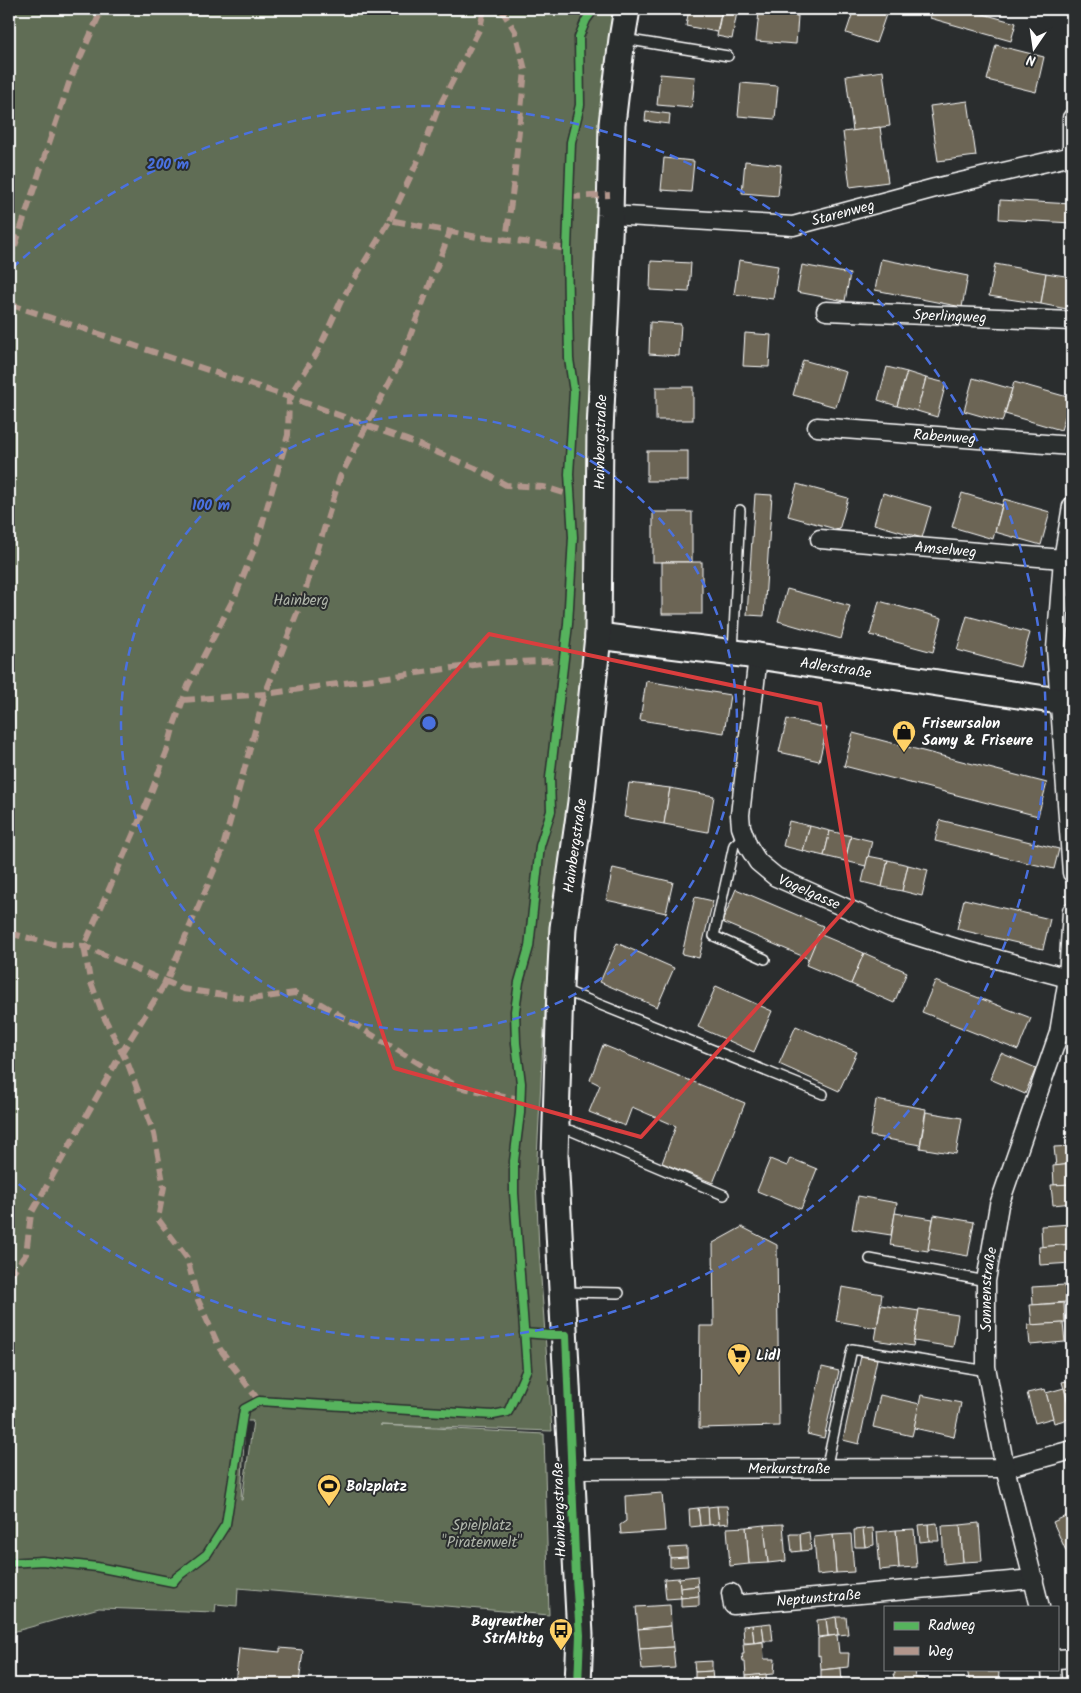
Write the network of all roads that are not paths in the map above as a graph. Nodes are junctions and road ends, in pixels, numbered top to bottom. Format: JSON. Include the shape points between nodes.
{"nodes":[{"id":1,"x":627,"y":9,"type":"edge"},
{"id":2,"x":622,"y":39,"type":"junction"},
{"id":3,"x":728,"y":56,"type":"dead end"},
{"id":4,"x":1072,"y":118,"type":"edge"},
{"id":5,"x":1072,"y":156,"type":"edge"},
{"id":6,"x":610,"y":215,"type":"junction"},
{"id":7,"x":826,"y":311,"type":"dead end"},
{"id":8,"x":1072,"y":321,"type":"edge"},
{"id":9,"x":816,"y":427,"type":"dead end"},
{"id":10,"x":1072,"y":446,"type":"edge"},
{"id":11,"x":1072,"y":506,"type":"edge"},
{"id":12,"x":740,"y":510,"type":"dead end"},
{"id":13,"x":820,"y":539,"type":"dead end"},
{"id":14,"x":1068,"y":560,"type":"edge"},
{"id":15,"x":598,"y":636,"type":"junction"},
{"id":16,"x":733,"y":653,"type":"junction"},
{"id":17,"x":758,"y":656,"type":"junction"},
{"id":18,"x":1066,"y":702,"type":"edge"},
{"id":19,"x":744,"y":836,"type":"junction"},
{"id":20,"x":1072,"y":874,"type":"edge"},
{"id":21,"x":1072,"y":911,"type":"edge"},
{"id":22,"x":765,"y":959,"type":"dead end"},
{"id":23,"x":1068,"y":978,"type":"junction"},
{"id":24,"x":560,"y":988,"type":"junction"},
{"id":25,"x":823,"y":1094,"type":"dead end"},
{"id":26,"x":556,"y":1128,"type":"junction"},
{"id":27,"x":724,"y":1195,"type":"dead end"},
{"id":28,"x":870,"y":1258,"type":"dead end"},
{"id":29,"x":986,"y":1281,"type":"junction"},
{"id":30,"x":563,"y":1292,"type":"junction"},
{"id":31,"x":619,"y":1293,"type":"dead end"},
{"id":32,"x":987,"y":1371,"type":"junction"},
{"id":33,"x":1072,"y":1450,"type":"edge"},
{"id":34,"x":1005,"y":1468,"type":"junction"},
{"id":35,"x":572,"y":1469,"type":"junction"},
{"id":36,"x":826,"y":1469,"type":"junction"},
{"id":37,"x":1034,"y":1579,"type":"junction"},
{"id":38,"x":731,"y":1593,"type":"dead end"},
{"id":39,"x":1040,"y":1606,"type":"edge"},
{"id":40,"x":1072,"y":1658,"type":"edge"},
{"id":41,"x":1058,"y":1659,"type":"edge"},
{"id":42,"x":1051,"y":1670,"type":"edge"},
{"id":43,"x":578,"y":1684,"type":"edge"},
{"id":44,"x":1052,"y":1684,"type":"edge"}],
"edges":[{"from":1,"to":2,"type":"street","name":"Hainbergstraße"},
{"from":2,"to":3,"type":"lane"},
{"from":2,"to":6,"type":"street","name":"Hainbergstraße","via":[[612,124]]},
{"from":4,"to":5,"type":"street"},
{"from":5,"to":6,"type":"street","name":"Starenweg","via":[[793,226]]},
{"from":6,"to":15,"type":"street","name":"Hainbergstraße","via":[[600,431]]},
{"from":7,"to":8,"type":"street","name":"Sperlingweg"},
{"from":9,"to":10,"type":"street","name":"Rabenweg"},
{"from":11,"to":14,"type":"street"},
{"from":12,"to":16,"type":"lane"},
{"from":13,"to":14,"type":"street","name":"Amselweg"},
{"from":14,"to":18,"type":"street","via":[[1056,649]]},
{"from":15,"to":16,"type":"street","name":"Adlerstraße"},
{"from":15,"to":24,"type":"street","name":"Hainbergstraße","via":[[563,928]]},
{"from":16,"to":17,"type":"street","name":"Adlerstraße"},
{"from":17,"to":18,"type":"street","name":"Adlerstraße"},
{"from":17,"to":19,"type":"street","name":"Vogelgasse","via":[[740,816]]},
{"from":18,"to":20,"type":"street"},
{"from":19,"to":22,"type":"lane","via":[[734,845],[714,936]]},
{"from":19,"to":23,"type":"street","name":"Vogelgasse","via":[[758,862],[776,878],[891,928]]},
{"from":21,"to":23,"type":"street","name":"Sonnenstraße"},
{"from":23,"to":29,"type":"street","name":"Sonnenstraße","via":[[1059,1033],[999,1205]]},
{"from":24,"to":25,"type":"lane"},
{"from":24,"to":26,"type":"street","name":"Hainbergstraße"},
{"from":26,"to":27,"type":"lane","via":[[572,1131]]},
{"from":26,"to":30,"type":"street","name":"Hainbergstraße"},
{"from":28,"to":29,"type":"lane"},
{"from":29,"to":32,"type":"street","name":"Sonnenstraße"},
{"from":30,"to":31,"type":"lane"},
{"from":30,"to":35,"type":"street","name":"Hainbergstraße"},
{"from":32,"to":34,"type":"street","name":"Sonnenstraße"},
{"from":32,"to":36,"type":"lane","via":[[852,1350]]},
{"from":33,"to":34,"type":"street","name":"Merkurstraße"},
{"from":34,"to":36,"type":"street","name":"Merkurstraße"},
{"from":34,"to":37,"type":"street","name":"Sonnenstraße"},
{"from":35,"to":36,"type":"street","name":"Merkurstraße"},
{"from":35,"to":43,"type":"street","name":"Hainbergstraße","via":[[580,1635]]},
{"from":37,"to":38,"type":"street","name":"Neptunstraße","via":[[733,1605]]},
{"from":37,"to":39,"type":"street","name":"Sonnenstraße"},
{"from":40,"to":41,"type":"street"},
{"from":42,"to":44,"type":"street"}]}
